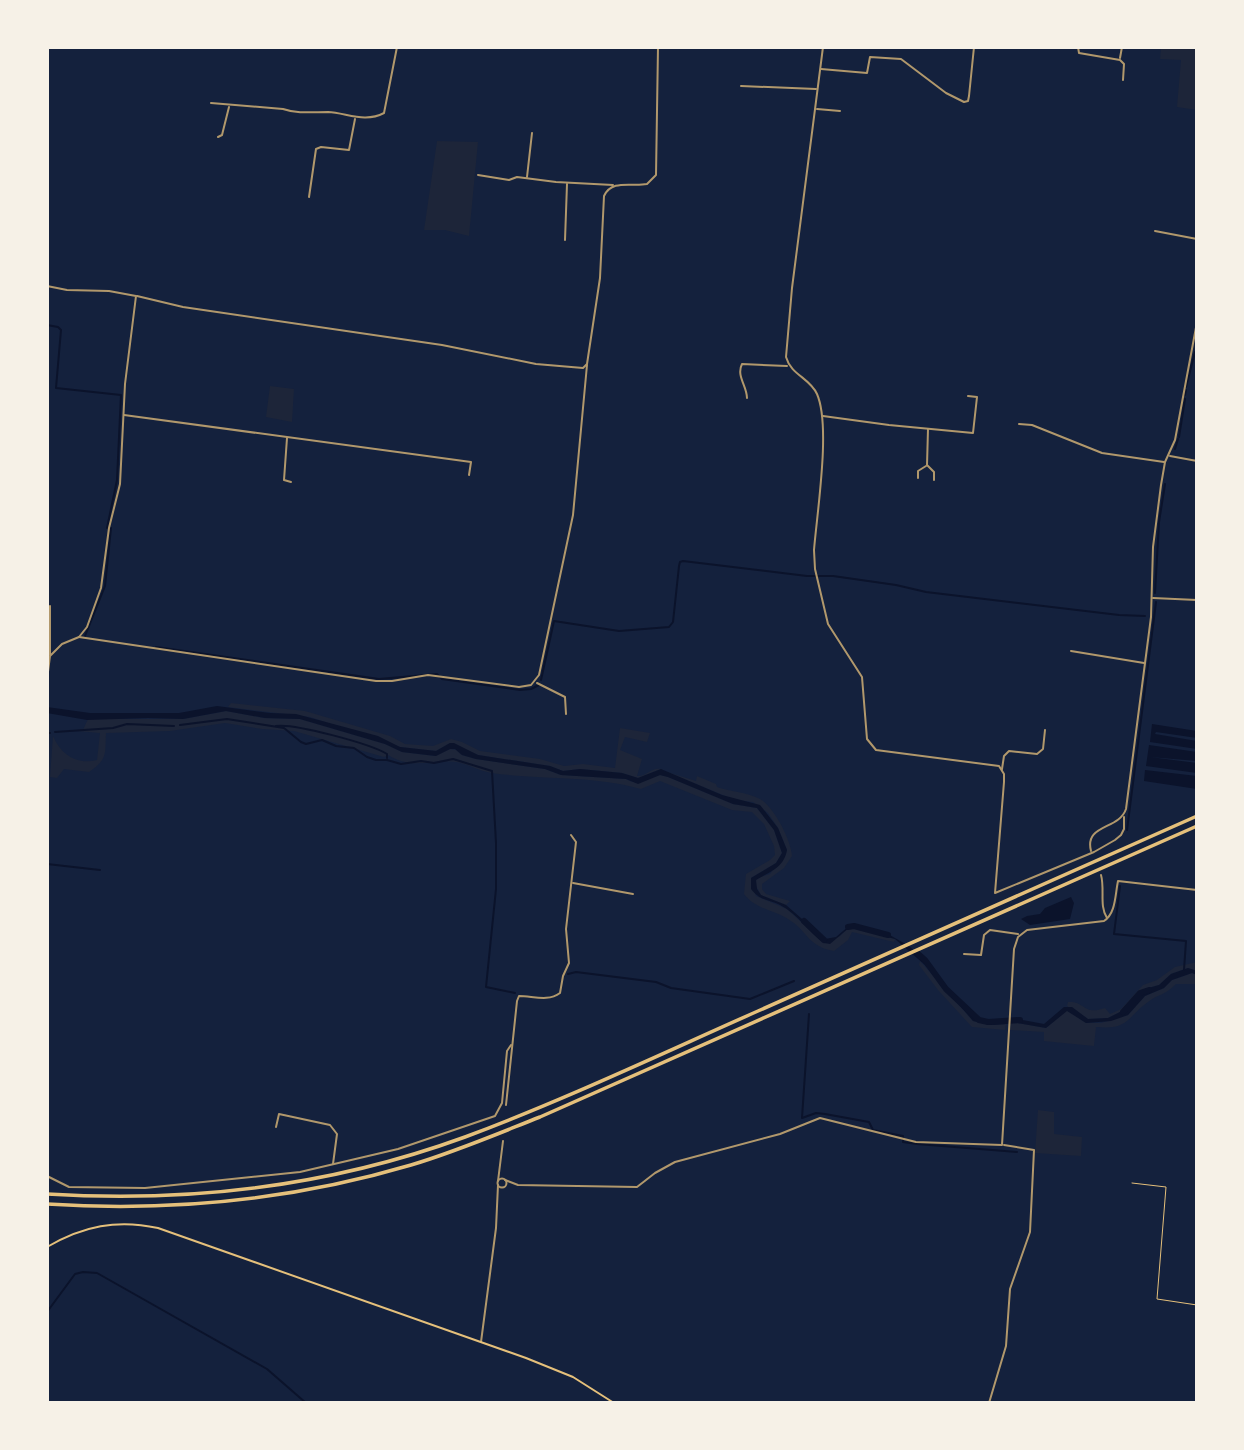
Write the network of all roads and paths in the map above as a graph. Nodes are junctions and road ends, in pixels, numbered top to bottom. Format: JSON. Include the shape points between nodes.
{"nodes":[{"id":1,"x":397,"y":47,"type":"edge"},
{"id":2,"x":658,"y":47,"type":"edge"},
{"id":3,"x":823,"y":47,"type":"edge"},
{"id":4,"x":974,"y":47,"type":"edge"},
{"id":5,"x":1078,"y":47,"type":"edge"},
{"id":6,"x":1122,"y":47,"type":"edge"},
{"id":7,"x":1120,"y":60,"type":"junction"},
{"id":8,"x":820,"y":68,"type":"junction"},
{"id":9,"x":1123,"y":80,"type":"dead end"},
{"id":10,"x":741,"y":86,"type":"dead end"},
{"id":11,"x":817,"y":89,"type":"junction"},
{"id":12,"x":211,"y":103,"type":"dead end"},
{"id":13,"x":229,"y":106,"type":"junction"},
{"id":14,"x":814,"y":109,"type":"junction"},
{"id":15,"x":840,"y":111,"type":"dead end"},
{"id":16,"x":355,"y":118,"type":"junction"},
{"id":17,"x":532,"y":133,"type":"dead end"},
{"id":18,"x":218,"y":137,"type":"dead end"},
{"id":19,"x":478,"y":175,"type":"dead end"},
{"id":20,"x":527,"y":178,"type":"junction"},
{"id":21,"x":567,"y":183,"type":"junction"},
{"id":22,"x":614,"y":185,"type":"junction"},
{"id":23,"x":309,"y":197,"type":"dead end"},
{"id":24,"x":1155,"y":231,"type":"dead end"},
{"id":25,"x":1197,"y":239,"type":"edge"},
{"id":26,"x":565,"y":240,"type":"dead end"},
{"id":27,"x":47,"y":286,"type":"edge"},
{"id":28,"x":136,"y":296,"type":"junction"},
{"id":29,"x":1197,"y":322,"type":"edge"},
{"id":30,"x":587,"y":364,"type":"junction"},
{"id":31,"x":788,"y":366,"type":"junction"},
{"id":32,"x":968,"y":396,"type":"dead end"},
{"id":33,"x":747,"y":398,"type":"dead end"},
{"id":34,"x":123,"y":415,"type":"junction"},
{"id":35,"x":822,"y":416,"type":"junction"},
{"id":36,"x":1019,"y":424,"type":"dead end"},
{"id":37,"x":928,"y":429,"type":"junction"},
{"id":38,"x":287,"y":437,"type":"junction"},
{"id":39,"x":1170,"y":455,"type":"junction"},
{"id":40,"x":1197,"y":461,"type":"edge"},
{"id":41,"x":1165,"y":462,"type":"junction"},
{"id":42,"x":927,"y":465,"type":"junction"},
{"id":43,"x":814,"y":472,"type":"dead end"},
{"id":44,"x":820,"y":472,"type":"junction"},
{"id":45,"x":469,"y":475,"type":"dead end"},
{"id":46,"x":918,"y":478,"type":"dead end"},
{"id":47,"x":934,"y":480,"type":"dead end"},
{"id":48,"x":291,"y":482,"type":"dead end"},
{"id":49,"x":1152,"y":597,"type":"junction"},
{"id":50,"x":1197,"y":600,"type":"edge"},
{"id":51,"x":50,"y":606,"type":"dead end"},
{"id":52,"x":79,"y":637,"type":"junction"},
{"id":53,"x":1071,"y":651,"type":"dead end"},
{"id":54,"x":50,"y":656,"type":"junction"},
{"id":55,"x":1145,"y":663,"type":"junction"},
{"id":56,"x":47,"y":680,"type":"edge"},
{"id":57,"x":535,"y":682,"type":"junction"},
{"id":58,"x":566,"y":714,"type":"dead end"},
{"id":59,"x":1045,"y":730,"type":"dead end"},
{"id":60,"x":1002,"y":770,"type":"junction"},
{"id":61,"x":1197,"y":816,"type":"edge"},
{"id":62,"x":1124,"y":817,"type":"junction"},
{"id":63,"x":1197,"y":826,"type":"edge"},
{"id":64,"x":571,"y":835,"type":"dead end"},
{"id":65,"x":1091,"y":851,"type":"dead end"},
{"id":66,"x":1101,"y":875,"type":"dead end"},
{"id":67,"x":572,"y":883,"type":"junction"},
{"id":68,"x":1197,"y":891,"type":"edge"},
{"id":69,"x":633,"y":894,"type":"dead end"},
{"id":70,"x":1108,"y":920,"type":"junction"},
{"id":71,"x":1019,"y":935,"type":"junction"},
{"id":72,"x":964,"y":954,"type":"dead end"},
{"id":73,"x":511,"y":1045,"type":"junction"},
{"id":74,"x":506,"y":1105,"type":"dead end"},
{"id":75,"x":276,"y":1127,"type":"dead end"},
{"id":76,"x":503,"y":1141,"type":"dead end"},
{"id":77,"x":1002,"y":1145,"type":"junction"},
{"id":78,"x":333,"y":1165,"type":"junction"},
{"id":79,"x":500,"y":1175,"type":"junction"},
{"id":80,"x":47,"y":1176,"type":"edge"},
{"id":81,"x":505,"y":1180,"type":"junction"},
{"id":82,"x":498,"y":1183,"type":"junction"},
{"id":83,"x":510,"y":1183,"type":"junction"},
{"id":84,"x":1132,"y":1183,"type":"dead end"},
{"id":85,"x":504,"y":1187,"type":"junction"},
{"id":86,"x":498,"y":1192,"type":"junction"},
{"id":87,"x":47,"y":1194,"type":"edge"},
{"id":88,"x":47,"y":1204,"type":"edge"},
{"id":89,"x":47,"y":1247,"type":"edge"},
{"id":90,"x":1197,"y":1305,"type":"edge"},
{"id":91,"x":481,"y":1343,"type":"junction"},
{"id":92,"x":614,"y":1403,"type":"edge"},
{"id":93,"x":989,"y":1403,"type":"edge"}],
"edges":[{"from":1,"to":16,"type":"street","via":[[384,113]]},
{"from":2,"to":22,"type":"street","via":[[656,175],[647,184]]},
{"from":3,"to":8,"type":"street"},
{"from":4,"to":8,"type":"street","via":[[968,101],[946,93],[901,59],[870,57],[867,73]]},
{"from":5,"to":7,"type":"street","via":[[1079,54]]},
{"from":6,"to":7,"type":"street"},
{"from":7,"to":9,"type":"street"},
{"from":8,"to":11,"type":"street"},
{"from":10,"to":11,"type":"street"},
{"from":11,"to":14,"type":"street"},
{"from":12,"to":13,"type":"street"},
{"from":13,"to":16,"type":"street","via":[[332,112]]},
{"from":13,"to":18,"type":"street"},
{"from":14,"to":15,"type":"street"},
{"from":14,"to":31,"type":"street","via":[[792,288]]},
{"from":16,"to":23,"type":"street","via":[[349,150],[316,149]]},
{"from":17,"to":20,"type":"street"},
{"from":19,"to":20,"type":"street"},
{"from":20,"to":21,"type":"street"},
{"from":21,"to":22,"type":"street"},
{"from":21,"to":26,"type":"street"},
{"from":22,"to":30,"type":"street","via":[[604,196],[600,278]]},
{"from":24,"to":25,"type":"street"},
{"from":27,"to":28,"type":"street"},
{"from":28,"to":30,"type":"street","via":[[536,364],[583,368]]},
{"from":28,"to":34,"type":"street"},
{"from":29,"to":39,"type":"street"},
{"from":30,"to":57,"type":"street","via":[[573,516]]},
{"from":31,"to":33,"type":"street","via":[[742,364]]},
{"from":31,"to":35,"type":"street","via":[[814,390]]},
{"from":32,"to":37,"type":"street","via":[[977,397],[973,433]]},
{"from":34,"to":38,"type":"street"},
{"from":34,"to":52,"type":"street","via":[[120,484],[104,572],[93,614]]},
{"from":35,"to":37,"type":"street"},
{"from":35,"to":44,"type":"street"},
{"from":36,"to":41,"type":"street","via":[[1102,453]]},
{"from":37,"to":42,"type":"street"},
{"from":38,"to":45,"type":"street","via":[[471,462]]},
{"from":38,"to":48,"type":"street","via":[[284,480]]},
{"from":39,"to":40,"type":"street"},
{"from":39,"to":41,"type":"street"},
{"from":41,"to":49,"type":"street","via":[[1153,547]]},
{"from":42,"to":46,"type":"street","via":[[918,471]]},
{"from":42,"to":47,"type":"street"},
{"from":43,"to":44,"type":"street"},
{"from":44,"to":60,"type":"street","via":[[814,550],[818,576],[828,624],[862,677],[867,739],[876,750],[994,764]]},
{"from":49,"to":50,"type":"street"},
{"from":49,"to":55,"type":"street"},
{"from":51,"to":54,"type":"street"},
{"from":52,"to":54,"type":"street"},
{"from":52,"to":57,"type":"street","via":[[376,681],[438,676],[519,687]]},
{"from":53,"to":55,"type":"street"},
{"from":54,"to":56,"type":"street"},
{"from":55,"to":62,"type":"street"},
{"from":57,"to":58,"type":"street","via":[[565,697]]},
{"from":59,"to":60,"type":"street","via":[[1043,749],[1037,754],[1009,751]]},
{"from":60,"to":62,"type":"street","via":[[995,893],[1105,846],[1121,835]]},
{"from":61,"to":87,"type":"highway","via":[[463,1137],[302,1181],[148,1196]]},
{"from":62,"to":65,"type":"street","via":[[1094,833]]},
{"from":63,"to":88,"type":"highway","via":[[540,1117],[411,1165],[314,1188],[230,1201],[149,1207]]},
{"from":64,"to":67,"type":"street","via":[[576,842]]},
{"from":66,"to":70,"type":"street","via":[[1103,911]]},
{"from":67,"to":69,"type":"street"},
{"from":67,"to":73,"type":"street","via":[[566,935],[569,963],[560,993],[552,998],[519,996]]},
{"from":68,"to":70,"type":"street","via":[[1118,881]]},
{"from":70,"to":71,"type":"street","via":[[1027,930]]},
{"from":71,"to":72,"type":"street","via":[[990,930],[984,935],[981,955]]},
{"from":71,"to":77,"type":"street","via":[[1014,949]]},
{"from":73,"to":74,"type":"street"},
{"from":73,"to":78,"type":"street","via":[[502,1103],[495,1116]]},
{"from":75,"to":78,"type":"street","via":[[279,1114],[330,1125],[337,1134]]},
{"from":76,"to":79,"type":"street"},
{"from":77,"to":83,"type":"street","via":[[905,1140],[816,1118],[780,1134],[675,1162],[637,1187]]},
{"from":77,"to":93,"type":"street","via":[[1034,1150],[1030,1232],[1010,1289],[1006,1346]]},
{"from":78,"to":80,"type":"street","via":[[145,1188],[69,1187]]},
{"from":79,"to":81,"type":"street"},
{"from":79,"to":82,"type":"street"},
{"from":81,"to":82,"type":"street"},
{"from":81,"to":83,"type":"street"},
{"from":81,"to":85,"type":"street"},
{"from":82,"to":85,"type":"street"},
{"from":82,"to":86,"type":"street"},
{"from":83,"to":85,"type":"street"},
{"from":84,"to":90,"type":"path","via":[[1166,1187],[1157,1298]]},
{"from":85,"to":86,"type":"street"},
{"from":86,"to":91,"type":"street"},
{"from":89,"to":91,"type":"main road","via":[[79,1230],[142,1224]]},
{"from":91,"to":92,"type":"main road","via":[[573,1377]]}]}
